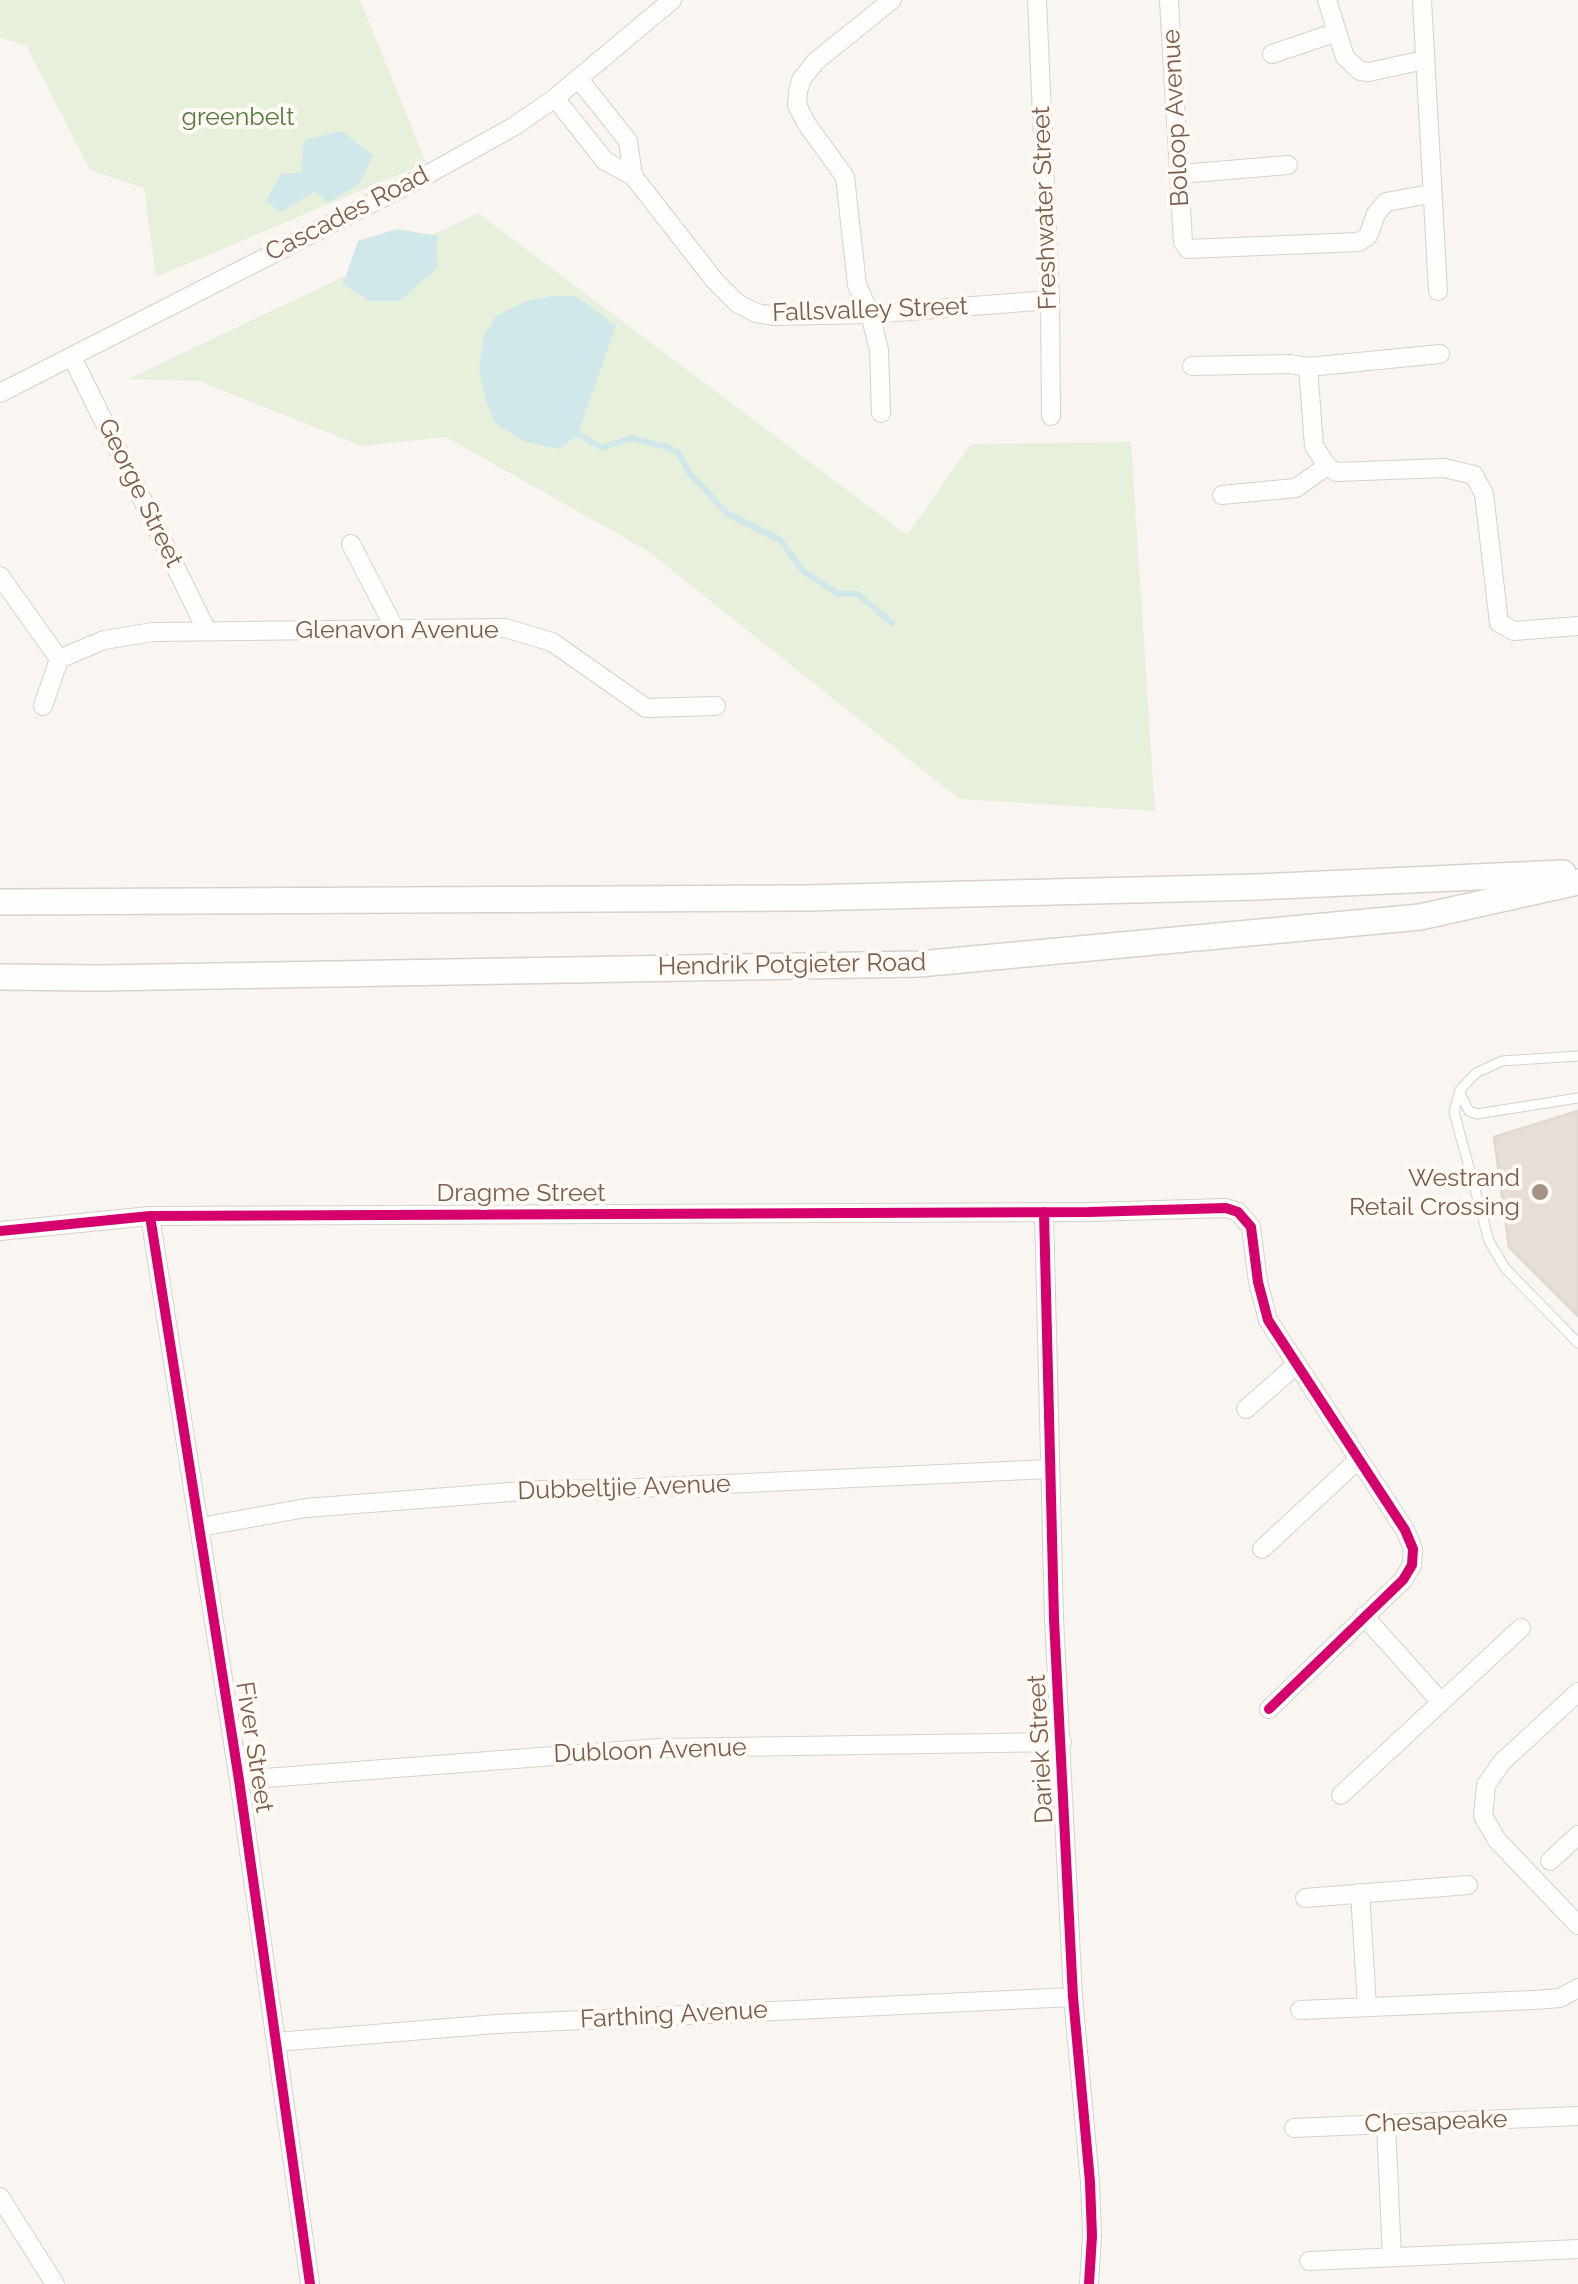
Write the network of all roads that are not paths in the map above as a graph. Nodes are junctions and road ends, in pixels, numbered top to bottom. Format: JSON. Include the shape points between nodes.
{"nodes":[{"id":1,"x":672,"y":0,"type":"edge"},
{"id":2,"x":892,"y":0,"type":"edge"},
{"id":3,"x":1037,"y":0,"type":"edge"},
{"id":4,"x":1169,"y":0,"type":"edge"},
{"id":5,"x":1327,"y":0,"type":"edge"},
{"id":6,"x":1422,"y":0,"type":"edge"},
{"id":7,"x":1337,"y":32,"type":"junction"},
{"id":8,"x":1272,"y":54,"type":"dead end"},
{"id":9,"x":1424,"y":60,"type":"junction"},
{"id":10,"x":578,"y":78,"type":"junction"},
{"id":11,"x":555,"y":98,"type":"junction"},
{"id":12,"x":1288,"y":165,"type":"dead end"},
{"id":13,"x":1181,"y":174,"type":"junction"},
{"id":14,"x":633,"y":176,"type":"junction"},
{"id":15,"x":1430,"y":194,"type":"junction"},
{"id":16,"x":1438,"y":291,"type":"dead end"},
{"id":17,"x":1050,"y":300,"type":"junction"},
{"id":18,"x":870,"y":314,"type":"junction"},
{"id":19,"x":1440,"y":354,"type":"dead end"},
{"id":20,"x":72,"y":356,"type":"junction"},
{"id":21,"x":1192,"y":366,"type":"dead end"},
{"id":22,"x":1308,"y":367,"type":"junction"},
{"id":23,"x":0,"y":393,"type":"edge"},
{"id":24,"x":881,"y":413,"type":"dead end"},
{"id":25,"x":1051,"y":416,"type":"dead end"},
{"id":26,"x":1327,"y":466,"type":"junction"},
{"id":27,"x":1222,"y":495,"type":"dead end"},
{"id":28,"x":351,"y":544,"type":"dead end"},
{"id":29,"x":0,"y":576,"type":"edge"},
{"id":30,"x":1578,"y":626,"type":"edge"},
{"id":31,"x":394,"y":629,"type":"junction"},
{"id":32,"x":207,"y":631,"type":"junction"},
{"id":33,"x":59,"y":659,"type":"junction"},
{"id":34,"x":43,"y":706,"type":"dead end"},
{"id":35,"x":716,"y":706,"type":"dead end"},
{"id":36,"x":1578,"y":873,"type":"edge"},
{"id":37,"x":1578,"y":882,"type":"edge"},
{"id":38,"x":0,"y":902,"type":"edge"},
{"id":39,"x":0,"y":977,"type":"edge"},
{"id":40,"x":1578,"y":1056,"type":"edge"},
{"id":41,"x":1460,"y":1090,"type":"junction"},
{"id":42,"x":1578,"y":1098,"type":"edge"},
{"id":43,"x":1044,"y":1212,"type":"junction"},
{"id":44,"x":150,"y":1216,"type":"junction"},
{"id":45,"x":0,"y":1231,"type":"edge"},
{"id":46,"x":1578,"y":1342,"type":"edge"},
{"id":47,"x":1297,"y":1364,"type":"junction"},
{"id":48,"x":1246,"y":1409,"type":"dead end"},
{"id":49,"x":1359,"y":1459,"type":"junction"},
{"id":50,"x":1050,"y":1469,"type":"junction"},
{"id":51,"x":200,"y":1527,"type":"junction"},
{"id":52,"x":1262,"y":1549,"type":"dead end"},
{"id":53,"x":1364,"y":1616,"type":"junction"},
{"id":54,"x":1521,"y":1628,"type":"dead end"},
{"id":55,"x":1578,"y":1692,"type":"edge"},
{"id":56,"x":1440,"y":1701,"type":"junction"},
{"id":57,"x":1268,"y":1710,"type":"dead end"},
{"id":58,"x":1062,"y":1742,"type":"junction"},
{"id":59,"x":239,"y":1780,"type":"junction"},
{"id":60,"x":1341,"y":1796,"type":"dead end"},
{"id":61,"x":1578,"y":1835,"type":"edge"},
{"id":62,"x":1550,"y":1861,"type":"dead end"},
{"id":63,"x":1468,"y":1885,"type":"dead end"},
{"id":64,"x":1360,"y":1894,"type":"junction"},
{"id":65,"x":1305,"y":1898,"type":"dead end"},
{"id":66,"x":1578,"y":1925,"type":"edge"},
{"id":67,"x":1578,"y":1988,"type":"edge"},
{"id":68,"x":1072,"y":1996,"type":"junction"},
{"id":69,"x":1368,"y":2007,"type":"junction"},
{"id":70,"x":1300,"y":2010,"type":"dead end"},
{"id":71,"x":277,"y":2042,"type":"junction"},
{"id":72,"x":1578,"y":2116,"type":"edge"},
{"id":73,"x":1386,"y":2124,"type":"junction"},
{"id":74,"x":1294,"y":2128,"type":"dead end"},
{"id":75,"x":0,"y":2197,"type":"edge"},
{"id":76,"x":1578,"y":2249,"type":"edge"},
{"id":77,"x":1392,"y":2257,"type":"junction"},
{"id":78,"x":1309,"y":2261,"type":"dead end"},
{"id":79,"x":55,"y":2284,"type":"edge"},
{"id":80,"x":310,"y":2284,"type":"edge"},
{"id":81,"x":1089,"y":2284,"type":"edge"}],
"edges":[{"from":1,"to":10,"type":"street","name":"Cascades Road"},
{"from":2,"to":18,"type":"street","via":[[816,61],[801,80],[798,105],[846,177],[857,284]]},
{"from":3,"to":17,"type":"street","name":"Freshwater Street"},
{"from":4,"to":13,"type":"street","name":"Boloop Avenue"},
{"from":5,"to":7,"type":"street"},
{"from":6,"to":9,"type":"street"},
{"from":7,"to":8,"type":"street"},
{"from":7,"to":9,"type":"street","via":[[1345,57],[1360,71]]},
{"from":9,"to":15,"type":"street"},
{"from":10,"to":11,"type":"street","name":"Cascades Road"},
{"from":10,"to":14,"type":"street","name":"Fallsvalley Street","via":[[628,142]]},
{"from":11,"to":14,"type":"street","name":"Fallsvalley Street","via":[[604,161]]},
{"from":11,"to":20,"type":"street","name":"Cascades Road","via":[[423,177]]},
{"from":12,"to":13,"type":"street"},
{"from":13,"to":15,"type":"street","name":"Boloop Avenue","via":[[1182,236],[1195,250],[1359,242],[1386,202]]},
{"from":14,"to":18,"type":"street","name":"Fallsvalley Street","via":[[737,303],[775,316]]},
{"from":15,"to":16,"type":"street"},
{"from":17,"to":18,"type":"street","name":"Fallsvalley Street"},
{"from":17,"to":25,"type":"street","name":"Freshwater Street"},
{"from":18,"to":24,"type":"street"},
{"from":19,"to":22,"type":"street"},
{"from":20,"to":23,"type":"street","name":"Cascades Road"},
{"from":20,"to":32,"type":"street","name":"George Street"},
{"from":21,"to":22,"type":"street"},
{"from":22,"to":26,"type":"street","via":[[1314,446]]},
{"from":26,"to":27,"type":"street","via":[[1296,488]]},
{"from":26,"to":30,"type":"street","via":[[1347,474],[1444,468],[1474,475],[1484,494],[1499,624],[1514,631]]},
{"from":28,"to":31,"type":"street"},
{"from":29,"to":33,"type":"street"},
{"from":31,"to":32,"type":"street","name":"Glenavon Avenue"},
{"from":31,"to":35,"type":"street","name":"Glenavon Avenue","via":[[520,631],[552,642],[646,708]]},
{"from":32,"to":33,"type":"street","name":"Glenavon Avenue","via":[[122,635]]},
{"from":33,"to":34,"type":"street"},
{"from":36,"to":38,"type":"main road","via":[[805,898]]},
{"from":37,"to":39,"type":"main road","name":"Hendrik Potgieter Road","via":[[1420,917],[919,964]]},
{"from":40,"to":41,"type":"lane","via":[[1502,1061]]},
{"from":41,"to":42,"type":"lane","via":[[1477,1114]]},
{"from":41,"to":46,"type":"lane","via":[[1454,1112],[1489,1241],[1505,1268]]},
{"from":43,"to":44,"type":"street","name":"Dragme Street"},
{"from":43,"to":47,"type":"street","name":"Dragme Street","via":[[1238,1212],[1251,1226],[1268,1320]]},
{"from":43,"to":50,"type":"street","name":"Dariek Street"},
{"from":44,"to":45,"type":"street","name":"Dragme Street"},
{"from":44,"to":51,"type":"street","name":"Fiver Street"},
{"from":47,"to":48,"type":"street"},
{"from":47,"to":49,"type":"street","name":"Dragme Street"},
{"from":49,"to":52,"type":"street"},
{"from":49,"to":53,"type":"street","name":"Dragme Street","via":[[1413,1550],[1403,1580]]},
{"from":50,"to":51,"type":"street","name":"Dubbeltjie Avenue","via":[[536,1490],[306,1508]]},
{"from":50,"to":58,"type":"street","name":"Dariek Street"},
{"from":51,"to":59,"type":"street","name":"Fiver Street"},
{"from":53,"to":56,"type":"street"},
{"from":53,"to":57,"type":"street","name":"Dragme Street"},
{"from":54,"to":56,"type":"street"},
{"from":55,"to":66,"type":"street","via":[[1502,1762],[1486,1785],[1483,1816],[1496,1840]]},
{"from":56,"to":60,"type":"street"},
{"from":58,"to":59,"type":"street","name":"Dubloon Avenue","via":[[660,1748]]},
{"from":58,"to":68,"type":"street","name":"Dariek Street"},
{"from":59,"to":71,"type":"street","name":"Fiver Street"},
{"from":61,"to":62,"type":"street"},
{"from":63,"to":64,"type":"street"},
{"from":64,"to":65,"type":"street"},
{"from":64,"to":69,"type":"street"},
{"from":67,"to":69,"type":"street","via":[[1560,1998]]},
{"from":68,"to":71,"type":"street","name":"Farthing Avenue","via":[[496,2024]]},
{"from":68,"to":81,"type":"street","name":"Dariek Street","via":[[1090,2182]]},
{"from":69,"to":70,"type":"street"},
{"from":71,"to":80,"type":"street","name":"Fiver Street"},
{"from":72,"to":73,"type":"street","name":"Chesapeake"},
{"from":73,"to":74,"type":"street","name":"Chesapeake"},
{"from":73,"to":77,"type":"street"},
{"from":75,"to":79,"type":"street"},
{"from":76,"to":77,"type":"street"},
{"from":77,"to":78,"type":"street"}]}
